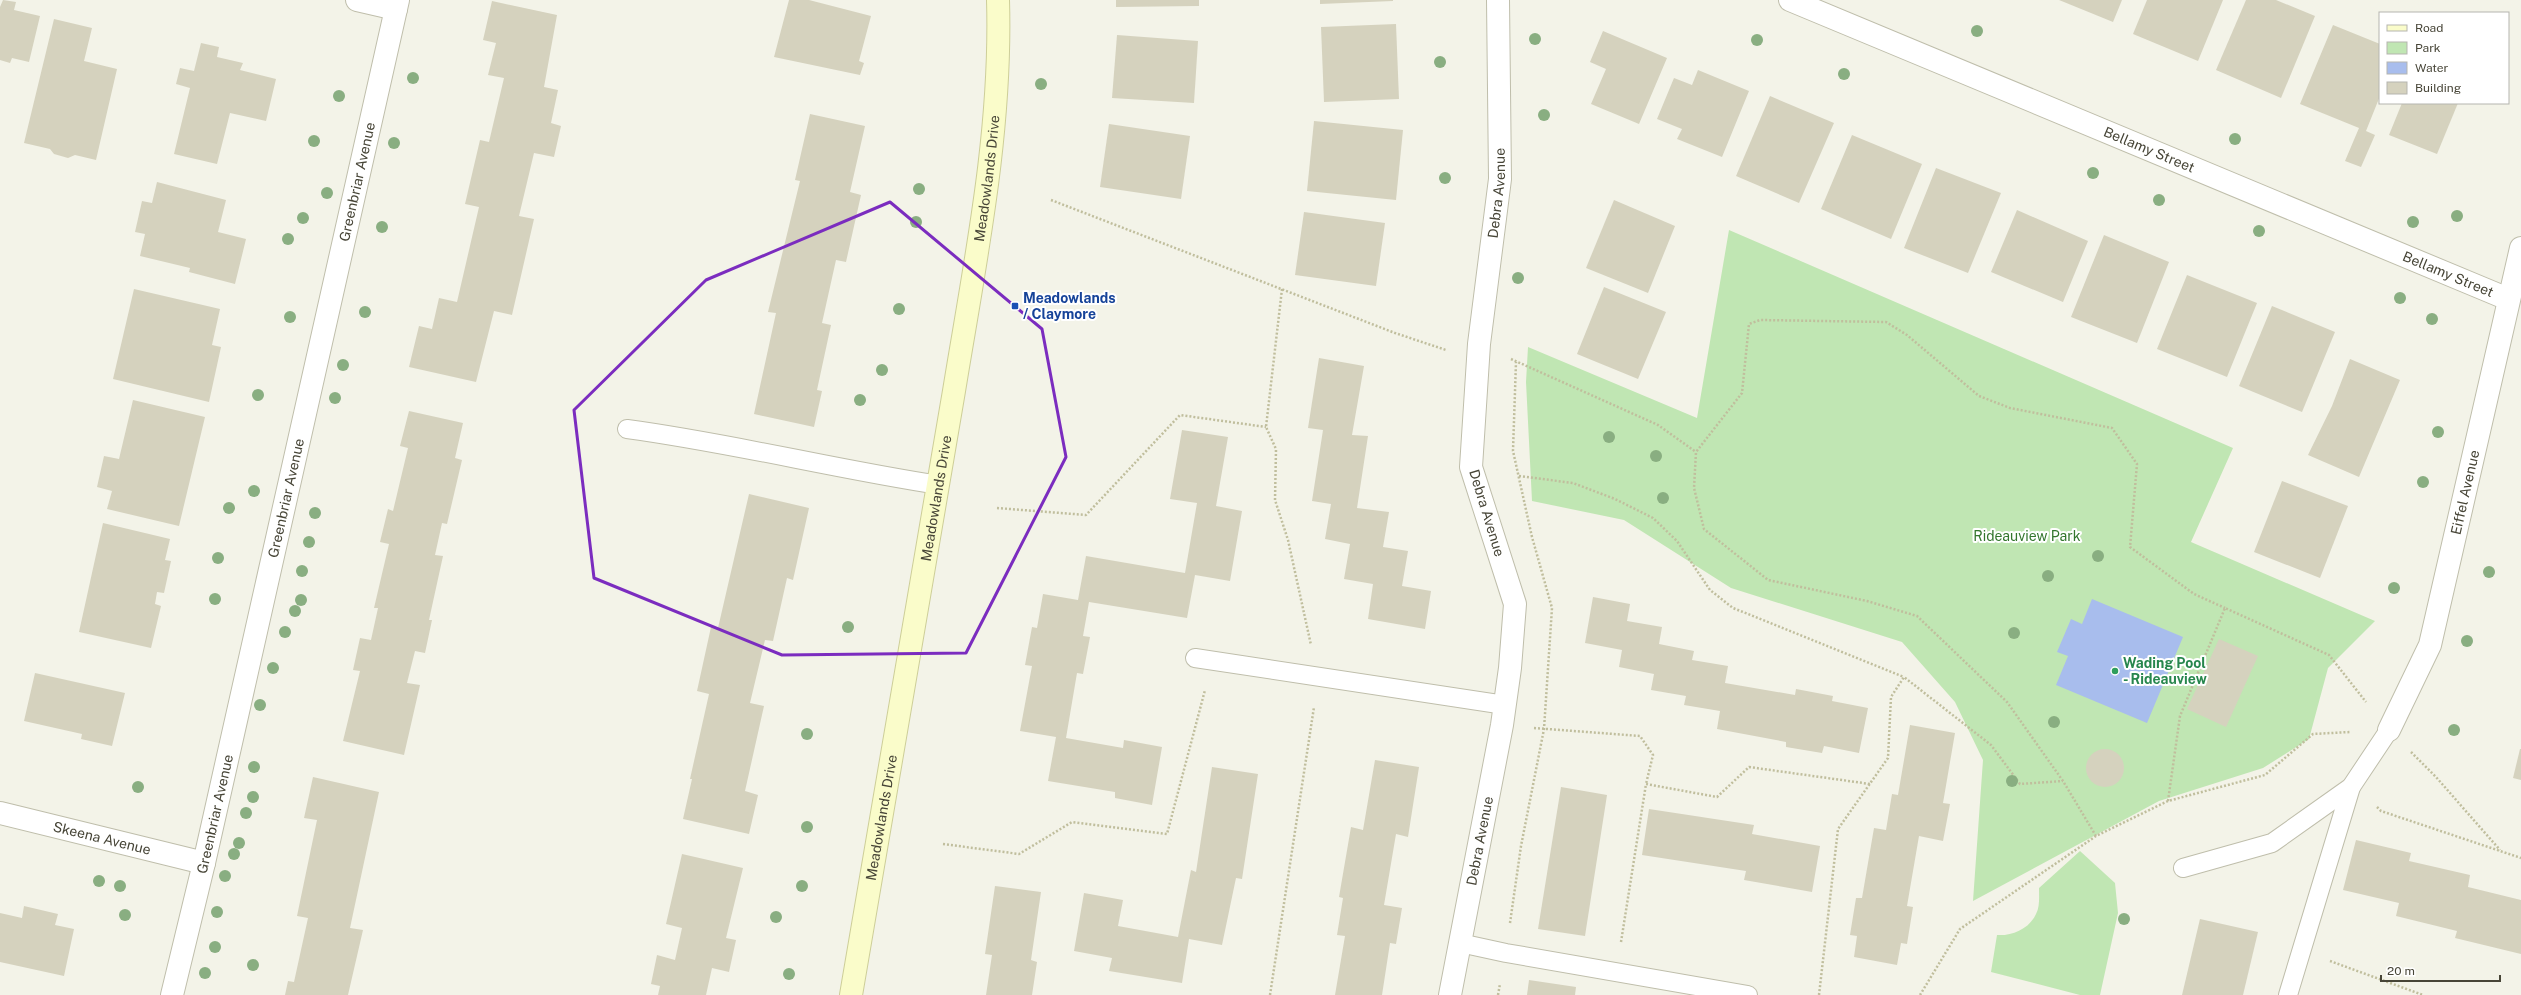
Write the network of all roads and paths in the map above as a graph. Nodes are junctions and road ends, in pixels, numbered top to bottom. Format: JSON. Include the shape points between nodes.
{"nodes":[{"id":1,"x":356,"y":0,"type":"edge"},
{"id":2,"x":998,"y":0,"type":"edge"},
{"id":3,"x":1498,"y":0,"type":"edge"},
{"id":4,"x":1790,"y":0,"type":"edge"},
{"id":5,"x":397,"y":5,"type":"edge"},
{"id":6,"x":1050,"y":200,"type":"dead end"},
{"id":7,"x":2521,"y":248,"type":"edge"},
{"id":8,"x":2508,"y":299,"type":"junction"},
{"id":9,"x":1478,"y":352,"type":"junction"},
{"id":10,"x":1266,"y":427,"type":"dead end"},
{"id":11,"x":627,"y":429,"type":"dead end"},
{"id":12,"x":1696,"y":452,"type":"junction"},
{"id":13,"x":1519,"y":476,"type":"dead end"},
{"id":14,"x":939,"y":484,"type":"junction"},
{"id":15,"x":997,"y":508,"type":"dead end"},
{"id":16,"x":2225,"y":608,"type":"junction"},
{"id":17,"x":1204,"y":659,"type":"joint"},
{"id":18,"x":1904,"y":677,"type":"junction"},
{"id":19,"x":1503,"y":715,"type":"junction"},
{"id":20,"x":2389,"y":730,"type":"junction"},
{"id":21,"x":2062,"y":781,"type":"junction"},
{"id":22,"x":1646,"y":784,"type":"junction"},
{"id":23,"x":1870,"y":784,"type":"junction"},
{"id":24,"x":2351,"y":787,"type":"junction"},
{"id":25,"x":2168,"y":801,"type":"junction"},
{"id":26,"x":0,"y":813,"type":"edge"},
{"id":27,"x":2096,"y":836,"type":"junction"},
{"id":28,"x":943,"y":844,"type":"dead end"},
{"id":29,"x":2500,"y":850,"type":"junction"},
{"id":30,"x":2521,"y":858,"type":"edge"},
{"id":31,"x":204,"y":863,"type":"junction"},
{"id":32,"x":2183,"y":868,"type":"dead end"},
{"id":33,"x":1460,"y":943,"type":"junction"},
{"id":34,"x":2302,"y":950,"type":"junction"},
{"id":35,"x":1615,"y":972,"type":"junction"},
{"id":36,"x":172,"y":995,"type":"edge"},
{"id":37,"x":851,"y":995,"type":"edge"},
{"id":38,"x":1450,"y":995,"type":"edge"},
{"id":39,"x":1748,"y":995,"type":"edge"},
{"id":40,"x":1819,"y":995,"type":"edge"},
{"id":41,"x":1920,"y":995,"type":"edge"},
{"id":42,"x":2288,"y":995,"type":"edge"},
{"id":43,"x":2423,"y":995,"type":"edge"}],
"edges":[{"from":1,"to":5,"type":"street"},
{"from":2,"to":14,"type":"main road","name":"Meadowlands Drive","via":[[1000,52],[989,176]]},
{"from":3,"to":9,"type":"street","name":"Debra Avenue","via":[[1500,179]]},
{"from":4,"to":8,"type":"street","name":"Bellamy Street"},
{"from":5,"to":31,"type":"street","name":"Greenbriar Avenue"},
{"from":6,"to":9,"type":"path","via":[[1395,333]]},
{"from":7,"to":8,"type":"street","name":"Eiffel Avenue"},
{"from":8,"to":20,"type":"street","name":"Eiffel Avenue","via":[[2430,645]]},
{"from":9,"to":12,"type":"path","via":[[1658,425]]},
{"from":9,"to":19,"type":"street","name":"Debra Avenue","via":[[1471,467],[1515,604]]},
{"from":10,"to":15,"type":"path","via":[[1180,416],[1086,515]]},
{"from":11,"to":14,"type":"lane","via":[[684,437],[870,474]]},
{"from":12,"to":16,"type":"path","via":[[1742,393],[1748,324],[1760,320],[1886,322],[1907,335],[1979,396],[2010,408],[2112,428],[2137,464],[2130,547],[2194,594]]},
{"from":12,"to":21,"type":"path","via":[[1694,488],[1704,529],[1768,580],[1867,601],[1916,616],[2007,702]]},
{"from":13,"to":18,"type":"path","via":[[1573,483],[1615,499],[1653,518],[1677,540],[1710,590],[1733,608]]},
{"from":14,"to":37,"type":"main road","name":"Meadowlands Drive"},
{"from":16,"to":20,"type":"path","via":[[2329,655]]},
{"from":16,"to":25,"type":"path","via":[[2180,716]]},
{"from":17,"to":19,"type":"lane"},
{"from":17,"to":28,"type":"path","via":[[1167,834],[1072,822],[1019,854]]},
{"from":18,"to":21,"type":"path","via":[[1991,744],[2020,784]]},
{"from":18,"to":23,"type":"path","via":[[1891,697],[1888,758]]},
{"from":19,"to":22,"type":"path","via":[[1640,736],[1654,755]]},
{"from":19,"to":33,"type":"street","name":"Debra Avenue"},
{"from":20,"to":24,"type":"lane"},
{"from":20,"to":25,"type":"path","via":[[2313,734],[2265,775]]},
{"from":20,"to":29,"type":"path","via":[[2436,777]]},
{"from":21,"to":27,"type":"path"},
{"from":22,"to":23,"type":"path","via":[[1716,797],[1748,767]]},
{"from":22,"to":35,"type":"path"},
{"from":23,"to":40,"type":"path","via":[[1838,829]]},
{"from":24,"to":29,"type":"path","via":[[2381,811]]},
{"from":24,"to":32,"type":"lane","via":[[2272,844]]},
{"from":24,"to":34,"type":"lane"},
{"from":25,"to":27,"type":"path"},
{"from":26,"to":31,"type":"street","name":"Skeena Avenue"},
{"from":27,"to":41,"type":"path","via":[[1960,929]]},
{"from":29,"to":30,"type":"path"},
{"from":31,"to":36,"type":"street","name":"Greenbriar Avenue"},
{"from":33,"to":35,"type":"lane"},
{"from":33,"to":38,"type":"street","name":"Debra Avenue"},
{"from":34,"to":42,"type":"lane"},
{"from":34,"to":43,"type":"path"},
{"from":35,"to":39,"type":"lane"}]}
